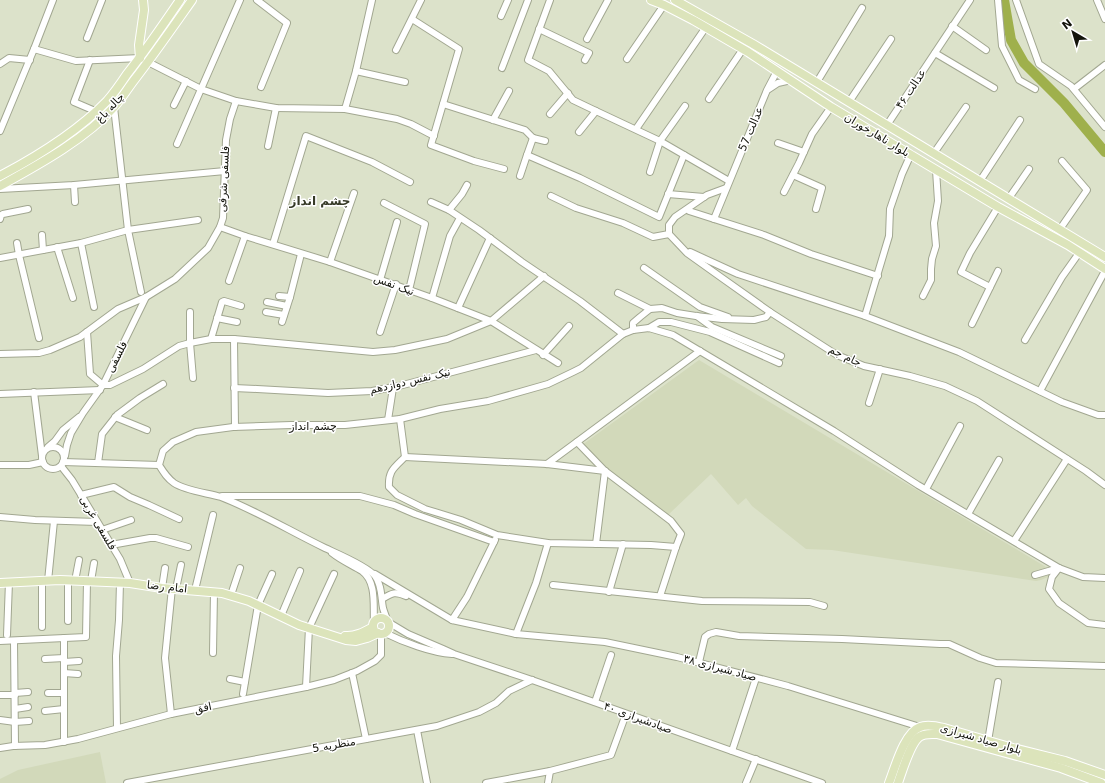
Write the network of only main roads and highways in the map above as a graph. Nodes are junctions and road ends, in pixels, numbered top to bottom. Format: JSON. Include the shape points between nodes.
{"nodes":[{"id":1,"x":143,"y":0,"type":"edge"},
{"id":2,"x":180,"y":0,"type":"edge"},
{"id":3,"x":192,"y":0,"type":"edge"},
{"id":4,"x":651,"y":0,"type":"edge"},
{"id":5,"x":675,"y":0,"type":"edge"},
{"id":6,"x":140,"y":58,"type":"junction"},
{"id":7,"x":782,"y":62,"type":"junction"},
{"id":8,"x":777,"y":71,"type":"junction"},
{"id":9,"x":0,"y":176,"type":"edge"},
{"id":10,"x":0,"y":188,"type":"edge"},
{"id":11,"x":1073,"y":237,"type":"junction"},
{"id":12,"x":1068,"y":245,"type":"junction"},
{"id":13,"x":1105,"y":257,"type":"edge"},
{"id":14,"x":1105,"y":270,"type":"edge"},
{"id":15,"x":0,"y":582,"type":"edge"},
{"id":16,"x":378,"y":630,"type":"junction"},
{"id":17,"x":1013,"y":752,"type":"junction"},
{"id":18,"x":1105,"y":775,"type":"edge"},
{"id":19,"x":889,"y":783,"type":"edge"},
{"id":20,"x":898,"y":783,"type":"edge"},
{"id":21,"x":1101,"y":783,"type":"edge"}],
"edges":[{"from":1,"to":6,"type":"main road"},
{"from":2,"to":6,"type":"main road","name":"چاله باغ"},
{"from":3,"to":10,"type":"main road","name":"چاله باغ","via":[[114,106],[79,138]]},
{"from":4,"to":8,"type":"main road","name":"بلوار ناهارخوران","via":[[706,27]]},
{"from":5,"to":7,"type":"main road","name":"بلوار ناهارخوران"},
{"from":6,"to":9,"type":"main road","name":"چاله باغ","via":[[107,101],[82,123],[57,142]]},
{"from":7,"to":8,"type":"main road"},
{"from":7,"to":11,"type":"main road","name":"بلوار ناهارخوران"},
{"from":8,"to":12,"type":"main road","name":"بلوار ناهارخوران","via":[[831,107],[936,170]]},
{"from":11,"to":12,"type":"main road"},
{"from":11,"to":13,"type":"main road","name":"بلوار ناهارخوران"},
{"from":12,"to":14,"type":"main road","name":"بلوار ناهارخوران"},
{"from":15,"to":16,"type":"main road","name":"امام رضا","via":[[130,582],[162,588],[214,592],[249,601],[309,628],[346,640],[367,638]]},
{"from":16,"to":16,"type":"main road","name":"امام رضا","via":[[389,628],[387,621],[379,618]]},
{"from":17,"to":18,"type":"main road","name":"بلوار صیاد شیرازی","via":[[1064,761]]},
{"from":17,"to":19,"type":"main road","name":"بلوار صیاد شیرازی","via":[[988,741],[939,726],[920,727],[908,737]]},
{"from":17,"to":20,"type":"main road","name":"بلوار صیاد شیرازی","via":[[937,734],[925,734],[919,737],[910,750]]},
{"from":17,"to":21,"type":"main road","name":"بلوار صیاد شیرازی"}]}
